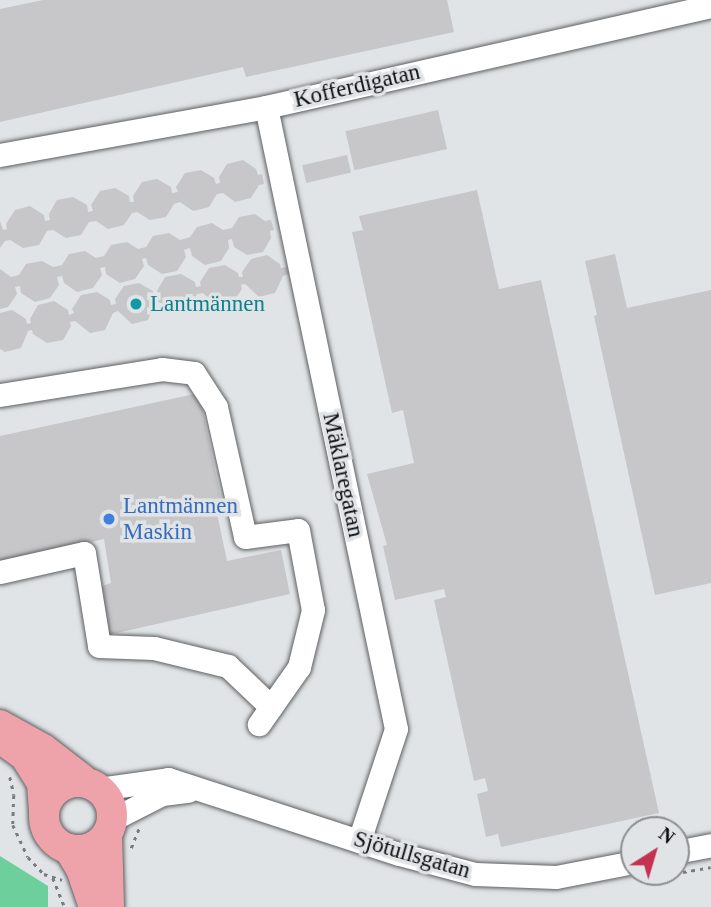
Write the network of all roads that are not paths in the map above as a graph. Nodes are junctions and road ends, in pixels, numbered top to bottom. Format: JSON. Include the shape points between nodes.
{"nodes":[{"id":1,"x":711,"y":6,"type":"edge"},
{"id":2,"x":266,"y":107,"type":"junction"},
{"id":3,"x":0,"y":155,"type":"edge"},
{"id":4,"x":0,"y":395,"type":"edge"},
{"id":5,"x":0,"y":572,"type":"edge"},
{"id":6,"x":0,"y":725,"type":"edge"},
{"id":7,"x":0,"y":738,"type":"edge"},
{"id":8,"x":90,"y":784,"type":"junction"},
{"id":9,"x":195,"y":790,"type":"junction"},
{"id":10,"x":44,"y":811,"type":"junction"},
{"id":11,"x":110,"y":827,"type":"junction"},
{"id":12,"x":359,"y":841,"type":"junction"},
{"id":13,"x":711,"y":845,"type":"edge"},
{"id":14,"x":69,"y":849,"type":"junction"},
{"id":15,"x":690,"y":849,"type":"edge"},
{"id":16,"x":620,"y":865,"type":"edge"},
{"id":17,"x":94,"y":907,"type":"edge"},
{"id":18,"x":109,"y":907,"type":"edge"}],
"edges":[{"from":1,"to":2,"type":"street","name":"Kofferdigatan"},
{"from":2,"to":3,"type":"street","name":"Kofferdigatan"},
{"from":2,"to":12,"type":"street","name":"Mäklaregatan","via":[[396,729]]},
{"from":4,"to":5,"type":"street","via":[[162,369],[194,373],[216,407],[245,537],[298,530],[313,610],[299,667],[265,715],[228,666],[154,648],[99,646],[84,554]]},
{"from":6,"to":8,"type":"main road","via":[[43,749]]},
{"from":7,"to":10,"type":"main road","via":[[25,755],[41,783]]},
{"from":8,"to":9,"type":"street","name":"Sjötullsgatan","via":[[168,779]]},
{"from":8,"to":10,"type":"main road","via":[[70,782],[53,792]]},
{"from":8,"to":11,"type":"main road","via":[[110,805]]},
{"from":9,"to":11,"type":"street","name":"Sjötullsgatan","via":[[162,794]]},
{"from":9,"to":12,"type":"street","name":"Sjötullsgatan"},
{"from":10,"to":14,"type":"main road","via":[[49,835]]},
{"from":11,"to":14,"type":"main road","via":[[90,848]]},
{"from":11,"to":18,"type":"main road"},
{"from":12,"to":16,"type":"street","name":"Sjötullsgatan","via":[[475,874],[556,877]]},
{"from":13,"to":15,"type":"street"},
{"from":14,"to":17,"type":"main road"}]}
